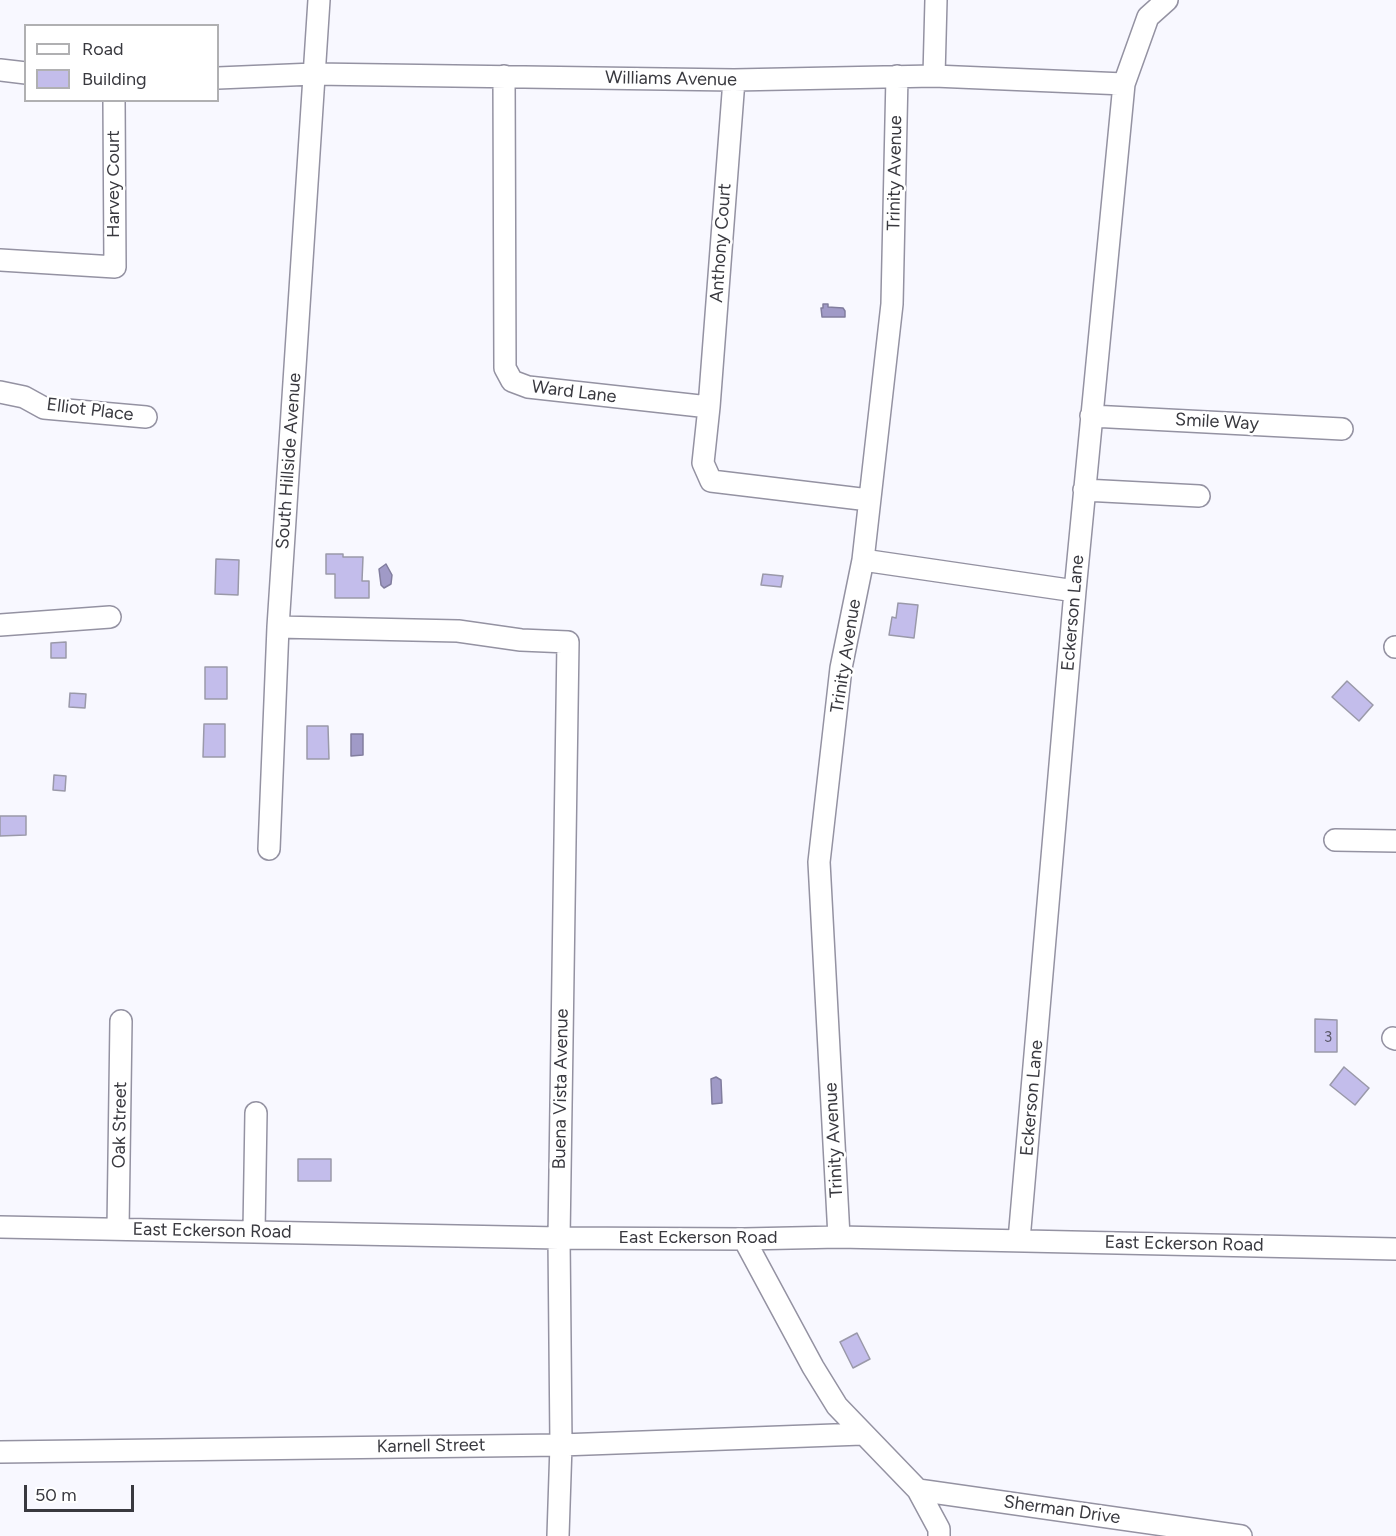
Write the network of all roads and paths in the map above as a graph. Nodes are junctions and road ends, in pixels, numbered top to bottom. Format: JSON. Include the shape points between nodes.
{"nodes":[{"id":1,"x":319,"y":0,"type":"edge"},
{"id":2,"x":936,"y":0,"type":"edge"},
{"id":3,"x":1167,"y":0,"type":"edge"},
{"id":4,"x":0,"y":70,"type":"edge"},
{"id":5,"x":24,"y":73,"type":"edge"},
{"id":6,"x":314,"y":74,"type":"junction"},
{"id":7,"x":504,"y":76,"type":"junction"},
{"id":8,"x":897,"y":76,"type":"junction"},
{"id":9,"x":934,"y":76,"type":"junction"},
{"id":10,"x":219,"y":78,"type":"edge"},
{"id":11,"x":734,"y":80,"type":"junction"},
{"id":12,"x":1124,"y":84,"type":"junction"},
{"id":13,"x":114,"y":102,"type":"edge"},
{"id":14,"x":0,"y":260,"type":"edge"},
{"id":15,"x":0,"y":392,"type":"edge"},
{"id":16,"x":709,"y":407,"type":"junction"},
{"id":17,"x":1091,"y":416,"type":"junction"},
{"id":18,"x":146,"y":417,"type":"dead end"},
{"id":19,"x":1342,"y":429,"type":"dead end"},
{"id":20,"x":1084,"y":490,"type":"junction"},
{"id":21,"x":1199,"y":496,"type":"dead end"},
{"id":22,"x":869,"y":500,"type":"junction"},
{"id":23,"x":863,"y":560,"type":"junction"},
{"id":24,"x":1075,"y":591,"type":"junction"},
{"id":25,"x":110,"y":617,"type":"dead end"},
{"id":26,"x":0,"y":625,"type":"edge"},
{"id":27,"x":278,"y":627,"type":"junction"},
{"id":28,"x":1335,"y":840,"type":"dead end"},
{"id":29,"x":1396,"y":841,"type":"edge"},
{"id":30,"x":269,"y":849,"type":"dead end"},
{"id":31,"x":121,"y":1021,"type":"dead end"},
{"id":32,"x":256,"y":1113,"type":"dead end"},
{"id":33,"x":0,"y":1227,"type":"edge"},
{"id":34,"x":118,"y":1229,"type":"junction"},
{"id":35,"x":254,"y":1231,"type":"junction"},
{"id":36,"x":839,"y":1237,"type":"junction"},
{"id":37,"x":559,"y":1238,"type":"junction"},
{"id":38,"x":744,"y":1239,"type":"junction"},
{"id":39,"x":1020,"y":1240,"type":"junction"},
{"id":40,"x":1396,"y":1249,"type":"edge"},
{"id":41,"x":862,"y":1434,"type":"junction"},
{"id":42,"x":561,"y":1445,"type":"junction"},
{"id":43,"x":0,"y":1452,"type":"edge"},
{"id":44,"x":918,"y":1490,"type":"junction"},
{"id":45,"x":558,"y":1536,"type":"edge"},
{"id":46,"x":939,"y":1536,"type":"edge"},
{"id":47,"x":1241,"y":1536,"type":"edge"}],
"edges":[{"from":1,"to":6,"type":"street","name":"South Hillside Avenue"},
{"from":2,"to":9,"type":"street"},
{"from":3,"to":12,"type":"street","name":"Eckerson Lane","via":[[1148,17]]},
{"from":4,"to":5,"type":"street"},
{"from":6,"to":7,"type":"street","name":"Williams Avenue"},
{"from":6,"to":10,"type":"street","name":"Williams Avenue"},
{"from":6,"to":27,"type":"street","name":"South Hillside Avenue"},
{"from":7,"to":11,"type":"street","name":"Williams Avenue"},
{"from":7,"to":16,"type":"street","name":"Ward Lane","via":[[504,369],[512,381],[528,387]]},
{"from":8,"to":9,"type":"street","name":"Williams Avenue"},
{"from":8,"to":11,"type":"street","name":"Williams Avenue"},
{"from":8,"to":22,"type":"street","name":"Trinity Avenue","via":[[892,304]]},
{"from":9,"to":12,"type":"street","name":"Williams Avenue"},
{"from":11,"to":16,"type":"street","name":"Anthony Court"},
{"from":12,"to":17,"type":"street","name":"Eckerson Lane"},
{"from":13,"to":14,"type":"street","name":"Harvey Court","via":[[115,267]]},
{"from":15,"to":18,"type":"street","name":"Elliot Place","via":[[24,397],[44,408]]},
{"from":16,"to":22,"type":"street","via":[[703,463],[711,481]]},
{"from":17,"to":19,"type":"street","name":"Smile Way"},
{"from":17,"to":20,"type":"street","name":"Eckerson Lane"},
{"from":20,"to":21,"type":"street"},
{"from":20,"to":24,"type":"street","name":"Eckerson Lane"},
{"from":22,"to":23,"type":"street","name":"Trinity Avenue"},
{"from":23,"to":24,"type":"street"},
{"from":23,"to":36,"type":"street","name":"Trinity Avenue","via":[[842,668],[819,862]]},
{"from":24,"to":39,"type":"street","name":"Eckerson Lane"},
{"from":25,"to":26,"type":"street"},
{"from":27,"to":30,"type":"street","name":"South Hillside Avenue"},
{"from":27,"to":37,"type":"street","name":"Buena Vista Avenue","via":[[458,631],[568,642]]},
{"from":28,"to":29,"type":"street"},
{"from":31,"to":34,"type":"street","name":"Oak Street"},
{"from":32,"to":35,"type":"street"},
{"from":33,"to":34,"type":"street","name":"East Eckerson Road"},
{"from":34,"to":35,"type":"street","name":"East Eckerson Road"},
{"from":35,"to":37,"type":"street","name":"East Eckerson Road"},
{"from":36,"to":38,"type":"street","name":"East Eckerson Road"},
{"from":36,"to":39,"type":"street","name":"East Eckerson Road"},
{"from":37,"to":38,"type":"street","name":"East Eckerson Road"},
{"from":37,"to":42,"type":"street","name":"Buena Vista Avenue"},
{"from":38,"to":41,"type":"street","via":[[813,1367],[837,1406]]},
{"from":39,"to":40,"type":"street","name":"East Eckerson Road"},
{"from":41,"to":42,"type":"street","name":"Karnell Street"},
{"from":41,"to":44,"type":"street"},
{"from":42,"to":43,"type":"street","name":"Karnell Street"},
{"from":42,"to":45,"type":"street","name":"Buena Vista Avenue"},
{"from":44,"to":46,"type":"street"},
{"from":44,"to":47,"type":"street","name":"Sherman Drive"}]}
